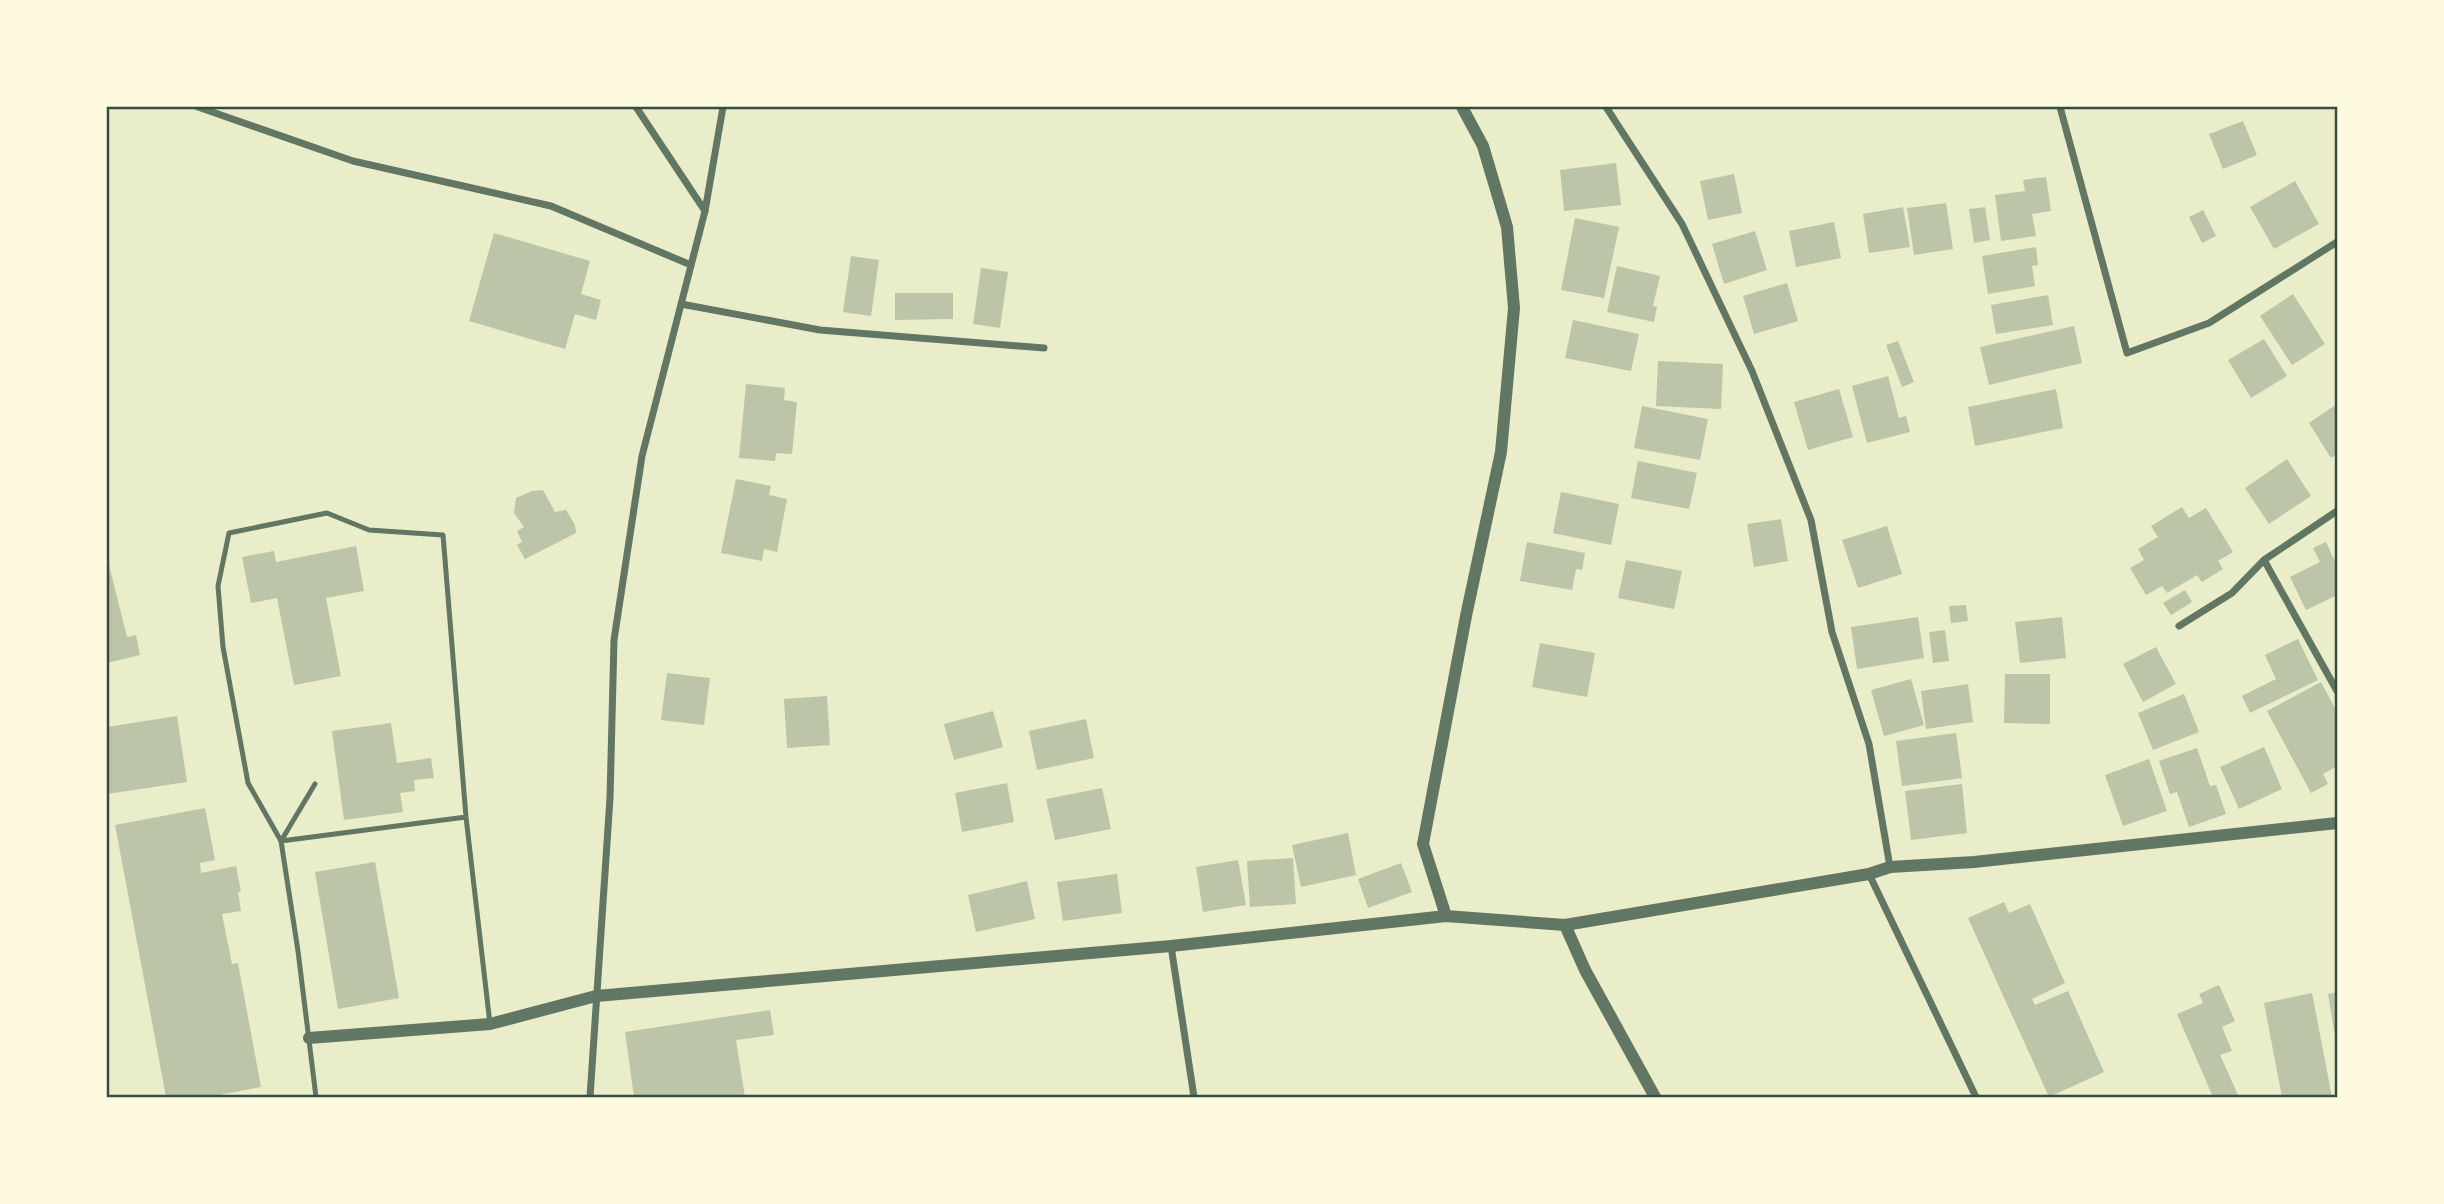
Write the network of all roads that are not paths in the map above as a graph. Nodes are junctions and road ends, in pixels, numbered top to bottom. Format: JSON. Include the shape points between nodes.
{"nodes":[{"id":1,"x":198,"y":107,"type":"edge"},
{"id":2,"x":636,"y":107,"type":"edge"},
{"id":3,"x":723,"y":107,"type":"edge"},
{"id":4,"x":1462,"y":107,"type":"edge"},
{"id":5,"x":1606,"y":107,"type":"edge"},
{"id":6,"x":2060,"y":107,"type":"edge"},
{"id":7,"x":705,"y":211,"type":"junction"},
{"id":8,"x":2337,"y":242,"type":"edge"},
{"id":9,"x":691,"y":265,"type":"junction"},
{"id":10,"x":681,"y":303,"type":"junction"},
{"id":11,"x":1044,"y":348,"type":"dead end"},
{"id":12,"x":2337,"y":511,"type":"edge"},
{"id":13,"x":2264,"y":560,"type":"junction"},
{"id":14,"x":2179,"y":626,"type":"dead end"},
{"id":15,"x":2337,"y":691,"type":"edge"},
{"id":16,"x":315,"y":784,"type":"dead end"},
{"id":17,"x":466,"y":817,"type":"junction"},
{"id":18,"x":2337,"y":823,"type":"edge"},
{"id":19,"x":281,"y":841,"type":"junction"},
{"id":20,"x":1890,"y":867,"type":"junction"},
{"id":21,"x":1869,"y":874,"type":"junction"},
{"id":22,"x":1446,"y":916,"type":"junction"},
{"id":23,"x":1565,"y":925,"type":"junction"},
{"id":24,"x":1171,"y":946,"type":"junction"},
{"id":25,"x":596,"y":996,"type":"junction"},
{"id":26,"x":490,"y":1024,"type":"junction"},
{"id":27,"x":309,"y":1038,"type":"junction"},
{"id":28,"x":316,"y":1097,"type":"edge"},
{"id":29,"x":590,"y":1097,"type":"edge"},
{"id":30,"x":1194,"y":1097,"type":"edge"},
{"id":31,"x":1655,"y":1097,"type":"edge"},
{"id":32,"x":1976,"y":1097,"type":"edge"}],
"edges":[{"from":1,"to":9,"type":"street","via":[[354,161],[551,206]]},
{"from":2,"to":7,"type":"street"},
{"from":3,"to":7,"type":"street"},
{"from":4,"to":22,"type":"street","via":[[1483,146],[1507,227],[1514,307],[1501,452],[1423,844]]},
{"from":5,"to":20,"type":"street","via":[[1682,224],[1752,371],[1811,520],[1832,632],[1869,744]]},
{"from":6,"to":8,"type":"street","via":[[2127,353],[2209,323]]},
{"from":7,"to":9,"type":"street"},
{"from":9,"to":10,"type":"street"},
{"from":10,"to":11,"type":"street","via":[[820,330]]},
{"from":10,"to":25,"type":"street","via":[[642,456],[614,640],[610,798]]},
{"from":12,"to":13,"type":"street"},
{"from":13,"to":14,"type":"street","via":[[2232,593]]},
{"from":13,"to":15,"type":"street"},
{"from":16,"to":19,"type":"lane"},
{"from":17,"to":19,"type":"lane"},
{"from":17,"to":19,"type":"lane","via":[[443,535],[369,530],[327,513],[229,533],[218,586],[223,647],[248,783]]},
{"from":17,"to":26,"type":"lane"},
{"from":18,"to":20,"type":"street"},
{"from":19,"to":27,"type":"lane"},
{"from":20,"to":21,"type":"street"},
{"from":21,"to":23,"type":"street"},
{"from":21,"to":32,"type":"street"},
{"from":22,"to":23,"type":"street"},
{"from":22,"to":24,"type":"street"},
{"from":23,"to":31,"type":"street"},
{"from":24,"to":25,"type":"street"},
{"from":24,"to":30,"type":"street"},
{"from":25,"to":26,"type":"street"},
{"from":25,"to":29,"type":"street"},
{"from":26,"to":27,"type":"street"},
{"from":27,"to":28,"type":"lane"}]}
